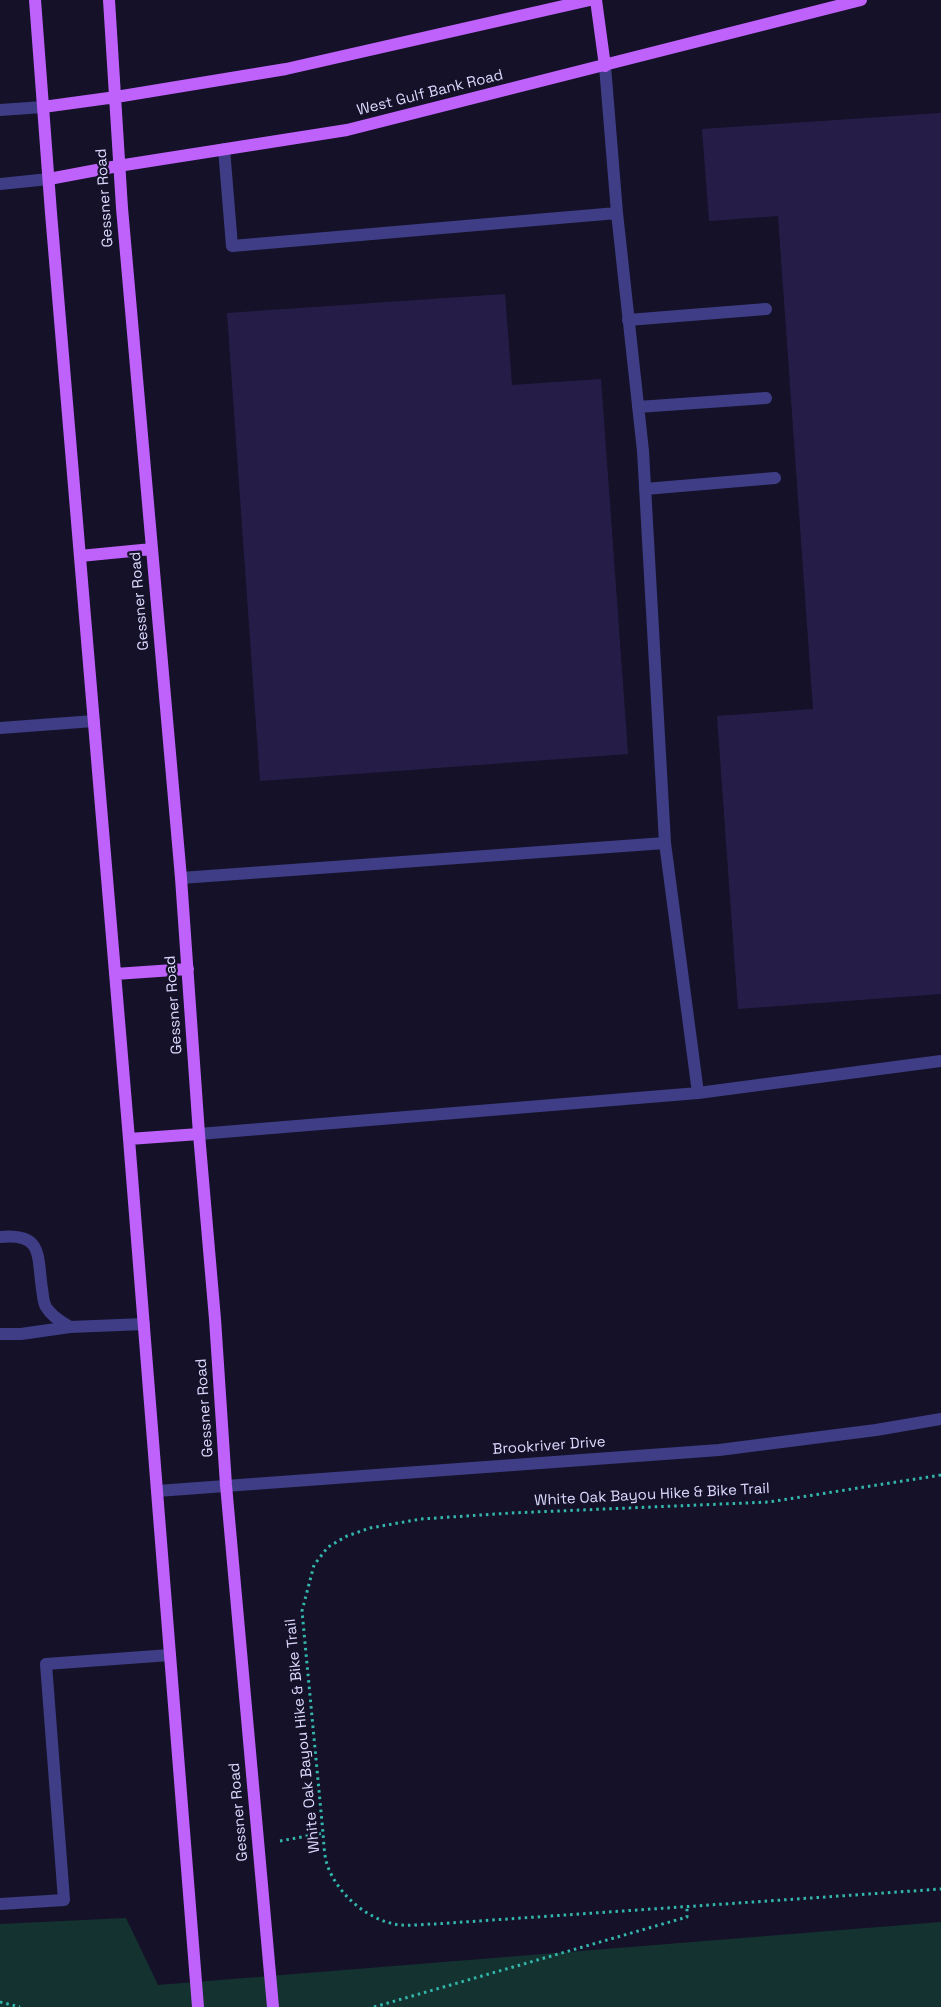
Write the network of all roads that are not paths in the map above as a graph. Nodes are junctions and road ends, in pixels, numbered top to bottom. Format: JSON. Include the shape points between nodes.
{"nodes":[{"id":1,"x":35,"y":0,"type":"edge"},
{"id":2,"x":109,"y":0,"type":"edge"},
{"id":3,"x":590,"y":0,"type":"edge"},
{"id":4,"x":596,"y":0,"type":"edge"},
{"id":5,"x":861,"y":0,"type":"edge"},
{"id":6,"x":605,"y":66,"type":"junction"},
{"id":7,"x":116,"y":97,"type":"junction"},
{"id":8,"x":43,"y":107,"type":"junction"},
{"id":9,"x":0,"y":110,"type":"edge"},
{"id":10,"x":224,"y":149,"type":"junction"},
{"id":11,"x":118,"y":166,"type":"junction"},
{"id":12,"x":49,"y":179,"type":"junction"},
{"id":13,"x":0,"y":184,"type":"edge"},
{"id":14,"x":616,"y":213,"type":"junction"},
{"id":15,"x":766,"y":308,"type":"dead end"},
{"id":16,"x":628,"y":320,"type":"junction"},
{"id":17,"x":766,"y":398,"type":"dead end"},
{"id":18,"x":638,"y":407,"type":"junction"},
{"id":19,"x":775,"y":478,"type":"dead end"},
{"id":20,"x":645,"y":489,"type":"junction"},
{"id":21,"x":152,"y":549,"type":"junction"},
{"id":22,"x":80,"y":556,"type":"junction"},
{"id":23,"x":94,"y":722,"type":"junction"},
{"id":24,"x":0,"y":728,"type":"edge"},
{"id":25,"x":665,"y":843,"type":"junction"},
{"id":26,"x":181,"y":878,"type":"junction"},
{"id":27,"x":188,"y":969,"type":"junction"},
{"id":28,"x":115,"y":974,"type":"junction"},
{"id":29,"x":941,"y":1061,"type":"edge"},
{"id":30,"x":698,"y":1094,"type":"junction"},
{"id":31,"x":199,"y":1134,"type":"junction"},
{"id":32,"x":129,"y":1139,"type":"junction"},
{"id":33,"x":0,"y":1237,"type":"edge"},
{"id":34,"x":144,"y":1324,"type":"junction"},
{"id":35,"x":70,"y":1327,"type":"junction"},
{"id":36,"x":0,"y":1334,"type":"edge"},
{"id":37,"x":941,"y":1419,"type":"edge"},
{"id":38,"x":226,"y":1485,"type":"junction"},
{"id":39,"x":157,"y":1491,"type":"junction"},
{"id":40,"x":170,"y":1655,"type":"junction"},
{"id":41,"x":0,"y":1904,"type":"edge"},
{"id":42,"x":198,"y":2007,"type":"edge"},
{"id":43,"x":273,"y":2007,"type":"edge"}],
"edges":[{"from":1,"to":8,"type":"main road"},
{"from":2,"to":7,"type":"main road","name":"Gessner Road"},
{"from":3,"to":7,"type":"main road","via":[[286,69]]},
{"from":4,"to":6,"type":"main road"},
{"from":5,"to":6,"type":"main road","name":"West Gulf Bank Road"},
{"from":6,"to":10,"type":"main road","name":"West Gulf Bank Road","via":[[347,130]]},
{"from":6,"to":14,"type":"street"},
{"from":7,"to":8,"type":"main road"},
{"from":7,"to":11,"type":"main road","name":"Gessner Road"},
{"from":8,"to":9,"type":"street"},
{"from":8,"to":12,"type":"main road"},
{"from":10,"to":11,"type":"main road","name":"West Gulf Bank Road"},
{"from":10,"to":14,"type":"street","via":[[232,246]]},
{"from":11,"to":12,"type":"main road","name":"West Gulf Bank Road"},
{"from":11,"to":21,"type":"main road","name":"Gessner Road"},
{"from":12,"to":13,"type":"street","name":"West Gulf Bank Road"},
{"from":12,"to":22,"type":"main road"},
{"from":14,"to":16,"type":"street"},
{"from":15,"to":16,"type":"street"},
{"from":16,"to":18,"type":"street"},
{"from":17,"to":18,"type":"street"},
{"from":18,"to":20,"type":"street"},
{"from":19,"to":20,"type":"street"},
{"from":20,"to":25,"type":"street"},
{"from":21,"to":22,"type":"main road"},
{"from":21,"to":26,"type":"main road","name":"Gessner Road"},
{"from":22,"to":23,"type":"main road"},
{"from":23,"to":24,"type":"street"},
{"from":23,"to":28,"type":"main road"},
{"from":25,"to":26,"type":"street"},
{"from":25,"to":30,"type":"street"},
{"from":26,"to":27,"type":"main road","name":"Gessner Road"},
{"from":27,"to":28,"type":"main road"},
{"from":27,"to":31,"type":"main road","name":"Gessner Road"},
{"from":28,"to":32,"type":"main road"},
{"from":29,"to":30,"type":"street"},
{"from":30,"to":31,"type":"street"},
{"from":31,"to":32,"type":"main road"},
{"from":31,"to":38,"type":"main road","name":"Gessner Road"},
{"from":32,"to":34,"type":"main road"},
{"from":33,"to":35,"type":"street","via":[[24,1237],[32,1242],[37,1253],[45,1306],[55,1318]]},
{"from":34,"to":35,"type":"street"},
{"from":34,"to":39,"type":"main road"},
{"from":35,"to":36,"type":"street"},
{"from":37,"to":38,"type":"street","name":"Brookriver Drive","via":[[719,1450]]},
{"from":38,"to":39,"type":"street","name":"Brookriver Drive"},
{"from":38,"to":43,"type":"main road","name":"Gessner Road"},
{"from":39,"to":40,"type":"main road"},
{"from":40,"to":41,"type":"street","via":[[46,1664],[64,1900]]},
{"from":40,"to":42,"type":"main road"}]}
